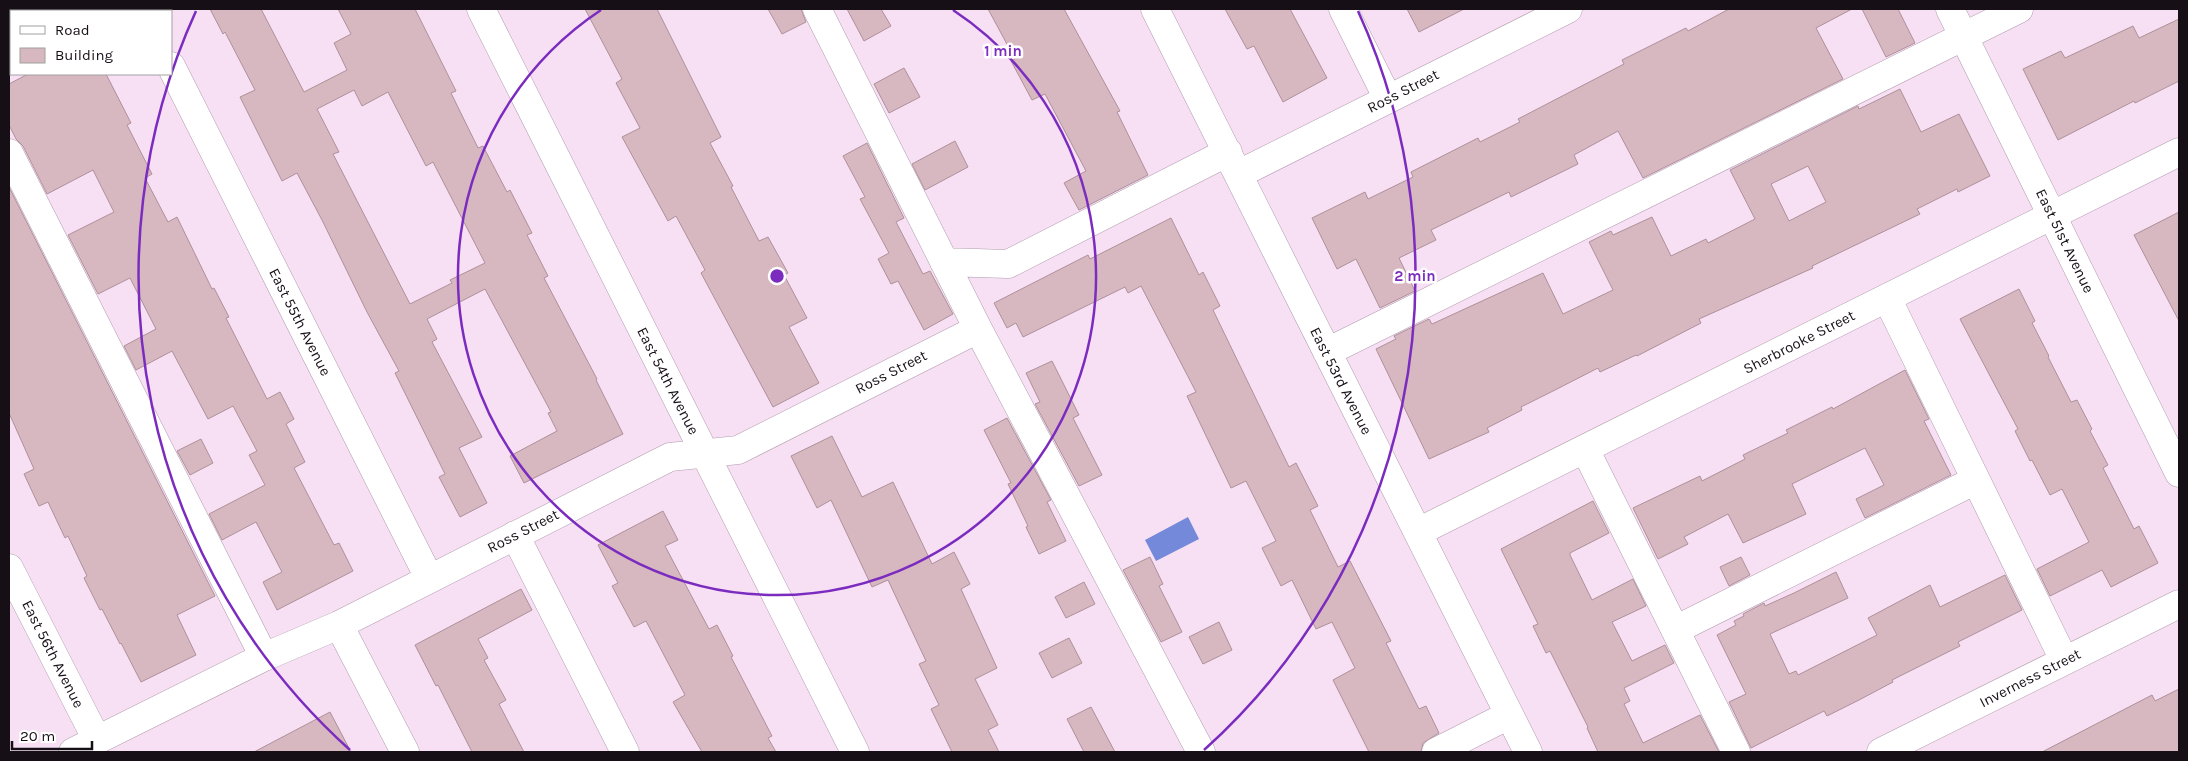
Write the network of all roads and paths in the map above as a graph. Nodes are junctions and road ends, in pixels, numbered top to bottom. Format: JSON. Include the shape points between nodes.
{"nodes":[{"id":1,"x":481,"y":9,"type":"edge"},
{"id":2,"x":816,"y":9,"type":"edge"},
{"id":3,"x":1155,"y":9,"type":"edge"},
{"id":4,"x":1343,"y":9,"type":"edge"},
{"id":5,"x":1568,"y":9,"type":"edge"},
{"id":6,"x":1950,"y":9,"type":"edge"},
{"id":7,"x":2019,"y":9,"type":"edge"},
{"id":8,"x":1528,"y":18,"type":"edge"},
{"id":9,"x":1963,"y":37,"type":"junction"},
{"id":10,"x":172,"y":68,"type":"edge"},
{"id":11,"x":1388,"y":99,"type":"junction"},
{"id":12,"x":9,"y":152,"type":"edge"},
{"id":13,"x":2179,"y":152,"type":"edge"},
{"id":14,"x":1233,"y":163,"type":"junction"},
{"id":15,"x":2052,"y":216,"type":"junction"},
{"id":16,"x":944,"y":262,"type":"junction"},
{"id":17,"x":1887,"y":298,"type":"junction"},
{"id":18,"x":978,"y":329,"type":"junction"},
{"id":19,"x":1327,"y":352,"type":"junction"},
{"id":20,"x":1585,"y":449,"type":"junction"},
{"id":21,"x":705,"y":453,"type":"junction"},
{"id":22,"x":2179,"y":473,"type":"edge"},
{"id":23,"x":1976,"y":480,"type":"junction"},
{"id":24,"x":1418,"y":532,"type":"junction"},
{"id":25,"x":514,"y":535,"type":"junction"},
{"id":26,"x":9,"y":568,"type":"edge"},
{"id":27,"x":430,"y":578,"type":"junction"},
{"id":28,"x":2179,"y":604,"type":"edge"},
{"id":29,"x":339,"y":624,"type":"junction"},
{"id":30,"x":1675,"y":630,"type":"junction"},
{"id":31,"x":264,"y":657,"type":"junction"},
{"id":32,"x":2064,"y":660,"type":"junction"},
{"id":33,"x":1510,"y":715,"type":"junction"},
{"id":34,"x":97,"y":740,"type":"junction"},
{"id":35,"x":73,"y":752,"type":"edge"},
{"id":36,"x":405,"y":752,"type":"edge"},
{"id":37,"x":625,"y":752,"type":"edge"},
{"id":38,"x":855,"y":752,"type":"edge"},
{"id":39,"x":1201,"y":752,"type":"edge"},
{"id":40,"x":1436,"y":752,"type":"edge"},
{"id":41,"x":1528,"y":752,"type":"edge"},
{"id":42,"x":1736,"y":752,"type":"edge"},
{"id":43,"x":1881,"y":752,"type":"edge"}],
"edges":[{"from":1,"to":21,"type":"street","name":"East 54th Avenue"},
{"from":2,"to":16,"type":"street"},
{"from":3,"to":14,"type":"street","name":"East 53rd Avenue"},
{"from":4,"to":11,"type":"street"},
{"from":5,"to":8,"type":"street","name":"Ross Street"},
{"from":6,"to":9,"type":"street","name":"East 51st Avenue"},
{"from":7,"to":9,"type":"street"},
{"from":8,"to":11,"type":"street","name":"Ross Street"},
{"from":9,"to":15,"type":"street","name":"East 51st Avenue"},
{"from":9,"to":19,"type":"street"},
{"from":10,"to":27,"type":"street","name":"East 55th Avenue"},
{"from":11,"to":14,"type":"street","name":"Ross Street"},
{"from":12,"to":31,"type":"street"},
{"from":13,"to":15,"type":"street","name":"Sherbrooke Street"},
{"from":14,"to":16,"type":"street","name":"Ross Street","via":[[1008,264]]},
{"from":14,"to":19,"type":"street","name":"East 53rd Avenue"},
{"from":15,"to":17,"type":"street","name":"Sherbrooke Street"},
{"from":15,"to":22,"type":"street","name":"East 51st Avenue"},
{"from":16,"to":18,"type":"street"},
{"from":17,"to":20,"type":"street","name":"Sherbrooke Street"},
{"from":17,"to":23,"type":"street"},
{"from":18,"to":21,"type":"street","name":"Ross Street","via":[[738,450]]},
{"from":18,"to":39,"type":"street"},
{"from":19,"to":24,"type":"street","name":"East 53rd Avenue"},
{"from":20,"to":24,"type":"street","name":"Sherbrooke Street"},
{"from":20,"to":30,"type":"street"},
{"from":21,"to":25,"type":"street","name":"Ross Street","via":[[670,457]]},
{"from":21,"to":38,"type":"street","name":"East 54th Avenue"},
{"from":23,"to":30,"type":"street"},
{"from":23,"to":32,"type":"street"},
{"from":24,"to":33,"type":"street","name":"East 53rd Avenue"},
{"from":25,"to":27,"type":"street","name":"Ross Street"},
{"from":25,"to":37,"type":"street"},
{"from":26,"to":34,"type":"street","name":"East 56th Avenue"},
{"from":27,"to":29,"type":"street","name":"Ross Street"},
{"from":28,"to":32,"type":"street","name":"Inverness Street"},
{"from":29,"to":31,"type":"street","name":"Ross Street"},
{"from":29,"to":36,"type":"street"},
{"from":30,"to":42,"type":"street"},
{"from":31,"to":34,"type":"street","name":"Ross Street"},
{"from":32,"to":43,"type":"street","name":"Inverness Street"},
{"from":33,"to":40,"type":"street"},
{"from":33,"to":41,"type":"street","name":"East 53rd Avenue"},
{"from":34,"to":35,"type":"street","name":"Ross Street"}]}
